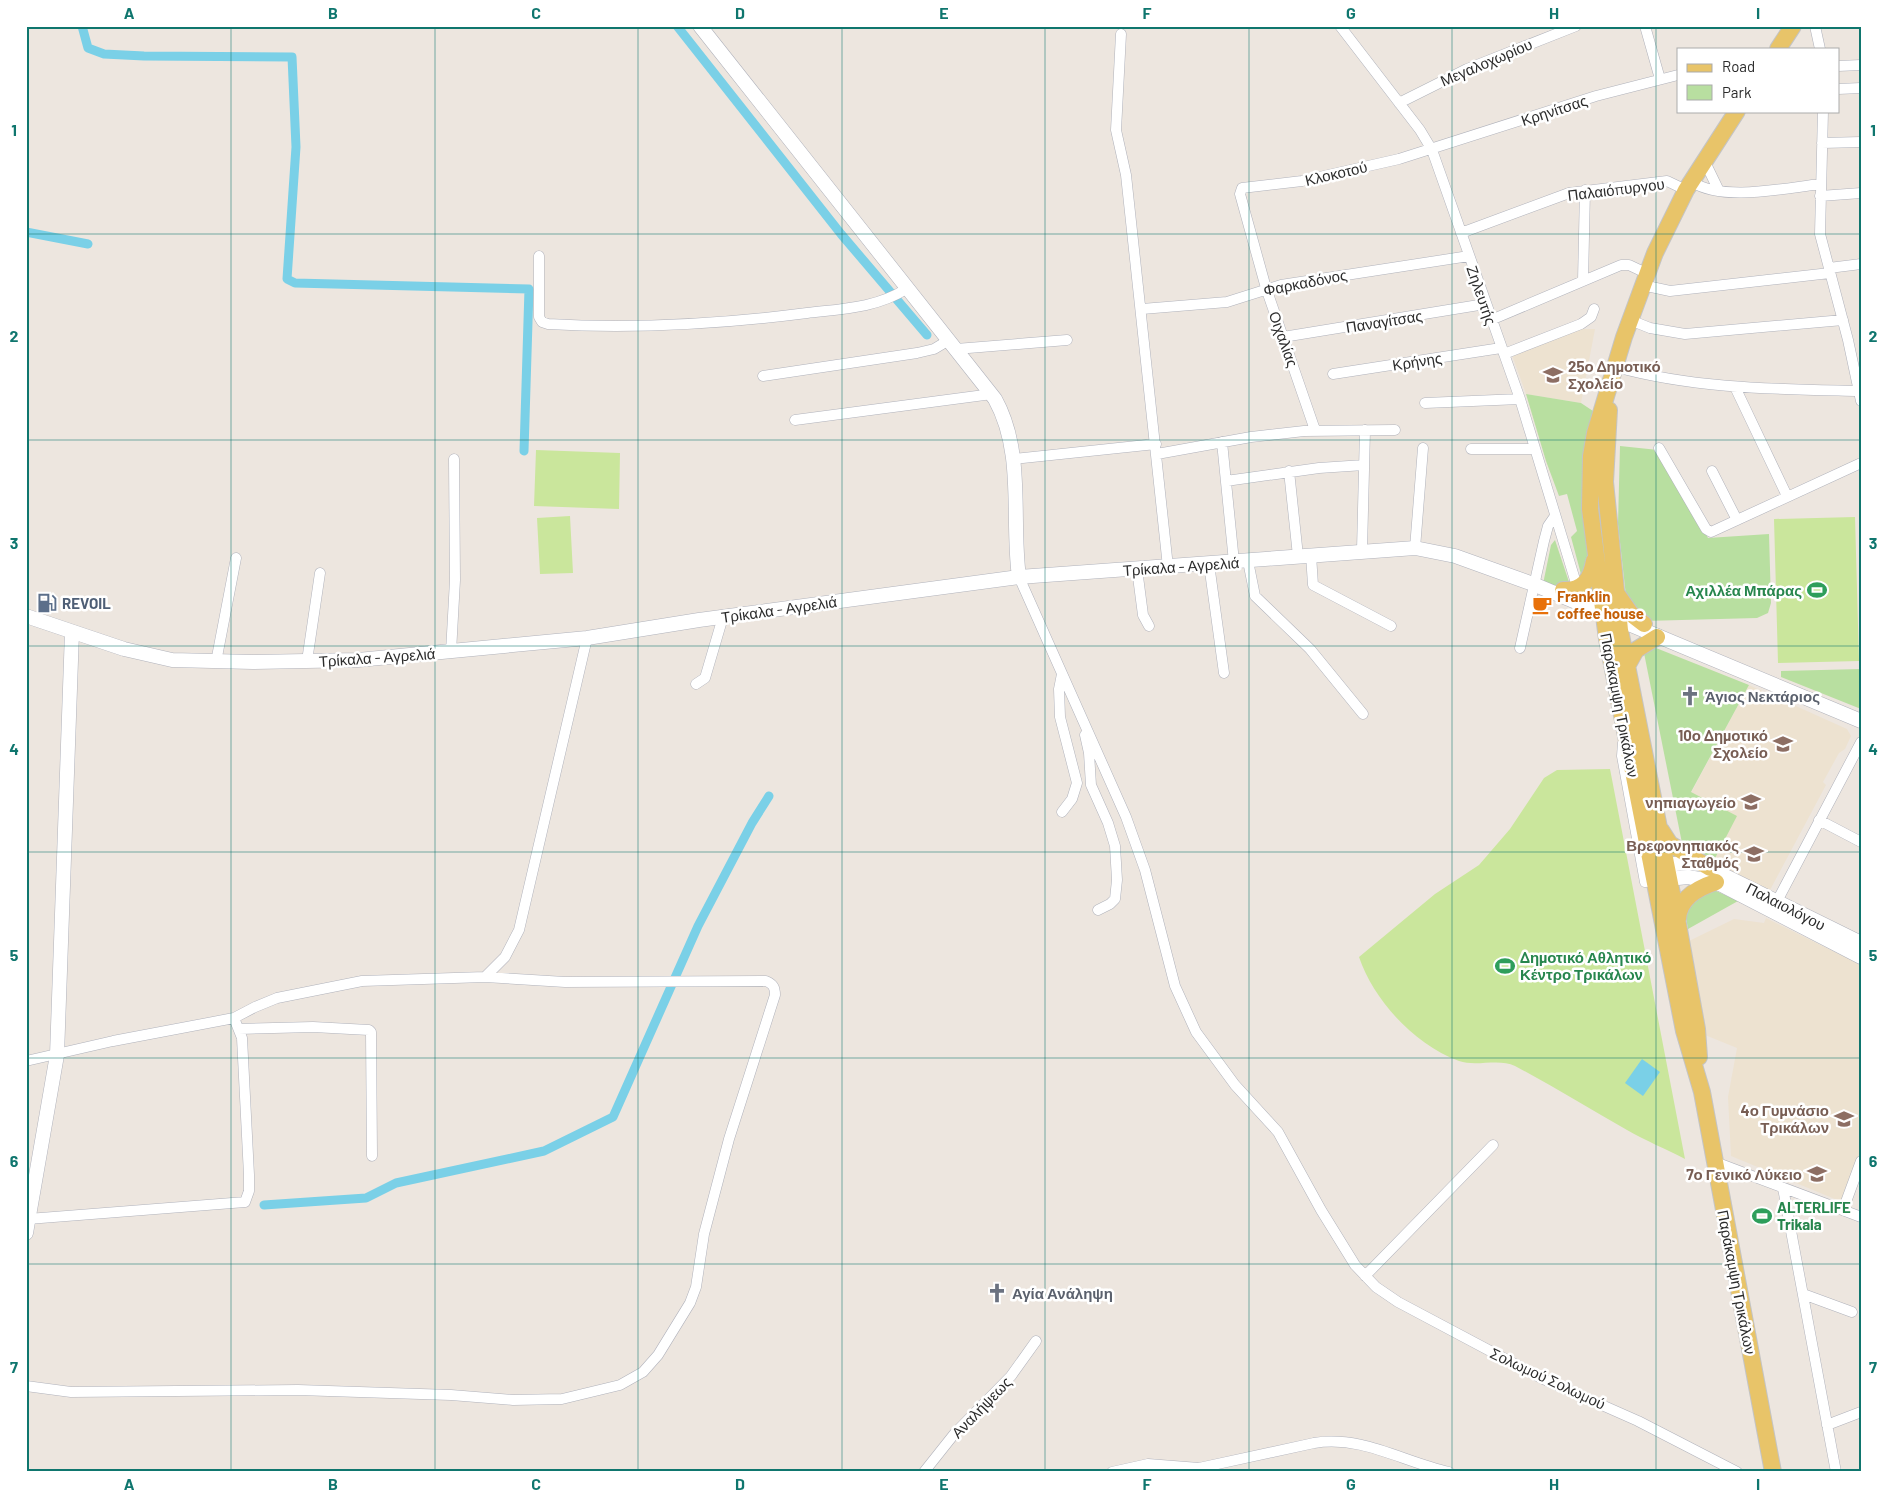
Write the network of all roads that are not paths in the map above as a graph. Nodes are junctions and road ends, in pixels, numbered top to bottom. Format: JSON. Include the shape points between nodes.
{"nodes":[{"id":1,"x":700,"y":26,"type":"edge"},
{"id":2,"x":1340,"y":26,"type":"edge"},
{"id":3,"x":1576,"y":26,"type":"edge"},
{"id":4,"x":1645,"y":26,"type":"edge"},
{"id":5,"x":1793,"y":26,"type":"edge"},
{"id":6,"x":1815,"y":26,"type":"edge"},
{"id":7,"x":1121,"y":34,"type":"dead end"},
{"id":8,"x":1779,"y":48,"type":"edge"},
{"id":9,"x":1820,"y":48,"type":"edge"},
{"id":10,"x":1861,"y":64,"type":"edge"},
{"id":11,"x":1840,"y":66,"type":"edge"},
{"id":12,"x":1677,"y":75,"type":"edge"},
{"id":13,"x":1660,"y":79,"type":"junction"},
{"id":14,"x":1861,"y":88,"type":"edge"},
{"id":15,"x":1840,"y":89,"type":"edge"},
{"id":16,"x":1399,"y":103,"type":"junction"},
{"id":17,"x":1736,"y":112,"type":"edge"},
{"id":18,"x":1823,"y":112,"type":"edge"},
{"id":19,"x":1822,"y":142,"type":"junction"},
{"id":20,"x":1861,"y":142,"type":"edge"},
{"id":21,"x":1432,"y":150,"type":"junction"},
{"id":22,"x":1704,"y":160,"type":"junction"},
{"id":23,"x":1821,"y":184,"type":"junction"},
{"id":24,"x":1689,"y":186,"type":"junction"},
{"id":25,"x":1240,"y":190,"type":"joint"},
{"id":26,"x":1584,"y":190,"type":"junction"},
{"id":27,"x":1719,"y":191,"type":"junction"},
{"id":28,"x":1861,"y":193,"type":"edge"},
{"id":29,"x":1820,"y":196,"type":"junction"},
{"id":30,"x":1461,"y":233,"type":"junction"},
{"id":31,"x":539,"y":256,"type":"dead end"},
{"id":32,"x":1469,"y":256,"type":"junction"},
{"id":33,"x":1861,"y":264,"type":"edge"},
{"id":34,"x":1830,"y":271,"type":"junction"},
{"id":35,"x":1644,"y":279,"type":"junction"},
{"id":36,"x":1583,"y":280,"type":"junction"},
{"id":37,"x":1266,"y":288,"type":"junction"},
{"id":38,"x":902,"y":291,"type":"junction"},
{"id":39,"x":1485,"y":304,"type":"junction"},
{"id":40,"x":1142,"y":309,"type":"junction"},
{"id":41,"x":1594,"y":309,"type":"dead end"},
{"id":42,"x":1491,"y":320,"type":"junction"},
{"id":43,"x":1630,"y":320,"type":"junction"},
{"id":44,"x":1843,"y":320,"type":"junction"},
{"id":45,"x":1283,"y":337,"type":"junction"},
{"id":46,"x":1067,"y":340,"type":"dead end"},
{"id":47,"x":953,"y":345,"type":"junction"},
{"id":48,"x":1502,"y":351,"type":"junction"},
{"id":49,"x":1615,"y":371,"type":"junction"},
{"id":50,"x":1333,"y":374,"type":"dead end"},
{"id":51,"x":762,"y":376,"type":"dead end"},
{"id":52,"x":1735,"y":387,"type":"junction"},
{"id":53,"x":992,"y":394,"type":"junction"},
{"id":54,"x":1860,"y":396,"type":"edge"},
{"id":55,"x":1520,"y":399,"type":"junction"},
{"id":56,"x":1425,"y":403,"type":"dead end"},
{"id":57,"x":795,"y":420,"type":"dead end"},
{"id":58,"x":1314,"y":430,"type":"junction"},
{"id":59,"x":1365,"y":430,"type":"junction"},
{"id":60,"x":1395,"y":430,"type":"dead end"},
{"id":61,"x":1222,"y":442,"type":"junction"},
{"id":62,"x":1422,"y":448,"type":"dead end"},
{"id":63,"x":1659,"y":448,"type":"dead end"},
{"id":64,"x":1156,"y":449,"type":"junction"},
{"id":65,"x":1471,"y":449,"type":"dead end"},
{"id":66,"x":1534,"y":449,"type":"junction"},
{"id":67,"x":454,"y":459,"type":"dead end"},
{"id":68,"x":1013,"y":459,"type":"junction"},
{"id":69,"x":1861,"y":463,"type":"edge"},
{"id":70,"x":1364,"y":465,"type":"junction"},
{"id":71,"x":1289,"y":471,"type":"junction"},
{"id":72,"x":1712,"y":471,"type":"dead end"},
{"id":73,"x":1226,"y":481,"type":"junction"},
{"id":74,"x":1787,"y":496,"type":"junction"},
{"id":75,"x":1555,"y":516,"type":"junction"},
{"id":76,"x":1737,"y":520,"type":"junction"},
{"id":77,"x":1415,"y":548,"type":"junction"},
{"id":78,"x":1362,"y":550,"type":"junction"},
{"id":79,"x":1595,"y":554,"type":"junction"},
{"id":80,"x":1304,"y":555,"type":"junction"},
{"id":81,"x":236,"y":558,"type":"dead end"},
{"id":82,"x":1241,"y":561,"type":"junction"},
{"id":83,"x":1209,"y":564,"type":"junction"},
{"id":84,"x":1168,"y":567,"type":"junction"},
{"id":85,"x":1137,"y":569,"type":"junction"},
{"id":86,"x":320,"y":573,"type":"dead end"},
{"id":87,"x":1019,"y":577,"type":"junction"},
{"id":88,"x":1533,"y":584,"type":"junction"},
{"id":89,"x":1573,"y":592,"type":"junction"},
{"id":90,"x":1616,"y":592,"type":"junction"},
{"id":91,"x":1610,"y":614,"type":"junction"},
{"id":92,"x":26,"y":616,"type":"edge"},
{"id":93,"x":723,"y":616,"type":"junction"},
{"id":94,"x":1644,"y":624,"type":"junction"},
{"id":95,"x":1149,"y":626,"type":"dead end"},
{"id":96,"x":1391,"y":626,"type":"dead end"},
{"id":97,"x":72,"y":632,"type":"junction"},
{"id":98,"x":1657,"y":637,"type":"junction"},
{"id":99,"x":587,"y":638,"type":"junction"},
{"id":100,"x":1520,"y":648,"type":"dead end"},
{"id":101,"x":451,"y":652,"type":"junction"},
{"id":102,"x":1701,"y":655,"type":"junction"},
{"id":103,"x":307,"y":661,"type":"junction"},
{"id":104,"x":216,"y":662,"type":"junction"},
{"id":105,"x":1626,"y":668,"type":"junction"},
{"id":106,"x":1224,"y":673,"type":"dead end"},
{"id":107,"x":1062,"y":674,"type":"junction"},
{"id":108,"x":696,"y":684,"type":"dead end"},
{"id":109,"x":1081,"y":714,"type":"junction"},
{"id":110,"x":1363,"y":714,"type":"dead end"},
{"id":111,"x":1861,"y":721,"type":"edge"},
{"id":112,"x":1861,"y":742,"type":"edge"},
{"id":113,"x":1062,"y":812,"type":"dead end"},
{"id":114,"x":1820,"y":820,"type":"junction"},
{"id":115,"x":1660,"y":828,"type":"junction"},
{"id":116,"x":1861,"y":842,"type":"edge"},
{"id":117,"x":1657,"y":872,"type":"junction"},
{"id":118,"x":1713,"y":875,"type":"junction"},
{"id":119,"x":1773,"y":907,"type":"junction"},
{"id":120,"x":1098,"y":910,"type":"dead end"},
{"id":121,"x":1678,"y":924,"type":"junction"},
{"id":122,"x":1861,"y":944,"type":"edge"},
{"id":123,"x":1861,"y":957,"type":"edge"},
{"id":124,"x":485,"y":977,"type":"junction"},
{"id":125,"x":234,"y":1018,"type":"junction"},
{"id":126,"x":239,"y":1029,"type":"junction"},
{"id":127,"x":57,"y":1056,"type":"junction"},
{"id":128,"x":26,"y":1061,"type":"edge"},
{"id":129,"x":1702,"y":1092,"type":"junction"},
{"id":130,"x":1493,"y":1145,"type":"dead end"},
{"id":131,"x":372,"y":1156,"type":"dead end"},
{"id":132,"x":1861,"y":1161,"type":"edge"},
{"id":133,"x":1715,"y":1162,"type":"junction"},
{"id":134,"x":1783,"y":1188,"type":"junction"},
{"id":135,"x":1843,"y":1210,"type":"junction"},
{"id":136,"x":1861,"y":1217,"type":"edge"},
{"id":137,"x":28,"y":1219,"type":"junction"},
{"id":138,"x":26,"y":1233,"type":"edge"},
{"id":139,"x":1364,"y":1276,"type":"junction"},
{"id":140,"x":1803,"y":1294,"type":"junction"},
{"id":141,"x":1852,"y":1312,"type":"dead end"},
{"id":142,"x":1036,"y":1342,"type":"dead end"},
{"id":143,"x":26,"y":1386,"type":"edge"},
{"id":144,"x":1861,"y":1412,"type":"edge"},
{"id":145,"x":1827,"y":1425,"type":"junction"},
{"id":146,"x":1136,"y":1469,"type":"edge"},
{"id":147,"x":924,"y":1472,"type":"edge"},
{"id":148,"x":1112,"y":1472,"type":"edge"},
{"id":149,"x":1448,"y":1472,"type":"edge"},
{"id":150,"x":1737,"y":1472,"type":"edge"},
{"id":151,"x":1773,"y":1472,"type":"edge"},
{"id":152,"x":1836,"y":1472,"type":"edge"}],
"edges":[{"from":1,"to":38,"type":"main road"},
{"from":2,"to":16,"type":"street","name":"Ζηλευτής"},
{"from":3,"to":16,"type":"street","name":"Μεγαλοχωρίου","via":[[1467,69]]},
{"from":4,"to":13,"type":"street"},
{"from":5,"to":8,"type":"main road"},
{"from":6,"to":9,"type":"street"},
{"from":7,"to":40,"type":"street","via":[[1116,135],[1126,175]]},
{"from":10,"to":11,"type":"street"},
{"from":12,"to":13,"type":"street","name":"Κρηνίτσας"},
{"from":13,"to":21,"type":"street","name":"Κρηνίτσας"},
{"from":14,"to":15,"type":"street"},
{"from":16,"to":21,"type":"street","name":"Ζηλευτής"},
{"from":17,"to":22,"type":"main road","name":"Παράκαμψη Τρικάλων"},
{"from":18,"to":19,"type":"street"},
{"from":19,"to":20,"type":"street"},
{"from":19,"to":23,"type":"street"},
{"from":21,"to":25,"type":"street","name":"Κλοκοτού","via":[[1302,181],[1246,186]]},
{"from":21,"to":30,"type":"street","name":"Ζηλευτής"},
{"from":22,"to":24,"type":"main road","name":"Παράκαμψη Τρικάλων"},
{"from":22,"to":27,"type":"street"},
{"from":23,"to":27,"type":"street","name":"Παλαιόπυργου","via":[[1749,192]]},
{"from":23,"to":29,"type":"street"},
{"from":24,"to":26,"type":"street","name":"Παλαιόπυργου","via":[[1667,181]]},
{"from":24,"to":27,"type":"street","name":"Παλαιόπυργου"},
{"from":24,"to":35,"type":"main road","name":"Παράκαμψη Τρικάλων"},
{"from":25,"to":37,"type":"street","name":"Οιχαλίας"},
{"from":26,"to":30,"type":"street","name":"Παλαιόπυργου","via":[[1553,197]]},
{"from":26,"to":36,"type":"street"},
{"from":28,"to":29,"type":"street"},
{"from":29,"to":34,"type":"street","via":[[1820,234]]},
{"from":30,"to":32,"type":"street","name":"Ζηλευτής"},
{"from":31,"to":38,"type":"street","via":[[538,316],[548,324],[718,323],[877,303]]},
{"from":32,"to":37,"type":"street","name":"Φαρκαδόνος"},
{"from":32,"to":39,"type":"street","name":"Ζηλευτής"},
{"from":33,"to":34,"type":"street"},
{"from":34,"to":35,"type":"street","via":[[1670,291]]},
{"from":34,"to":44,"type":"street"},
{"from":35,"to":36,"type":"street","via":[[1626,264]]},
{"from":35,"to":43,"type":"main road","name":"Παράκαμψη Τρικάλων"},
{"from":36,"to":42,"type":"street"},
{"from":37,"to":40,"type":"street","name":"Φαρκαδόνος","via":[[1227,302]]},
{"from":37,"to":45,"type":"street","name":"Οιχαλίας"},
{"from":38,"to":47,"type":"main road"},
{"from":39,"to":42,"type":"street","name":"Ζηλευτής"},
{"from":39,"to":45,"type":"street","name":"Παναγίτσας"},
{"from":40,"to":64,"type":"street"},
{"from":41,"to":48,"type":"street","name":"Κρήνης","via":[[1581,324]]},
{"from":42,"to":48,"type":"street","name":"Ζηλευτής"},
{"from":43,"to":44,"type":"street","via":[[1650,328],[1685,334]]},
{"from":43,"to":49,"type":"main road","name":"Παράκαμψη Τρικάλων"},
{"from":44,"to":54,"type":"street"},
{"from":45,"to":58,"type":"street","name":"Οιχαλίας"},
{"from":46,"to":47,"type":"street"},
{"from":47,"to":51,"type":"street"},
{"from":47,"to":53,"type":"main road"},
{"from":48,"to":50,"type":"street","name":"Κρήνης"},
{"from":48,"to":55,"type":"street","name":"Ζηλευτής"},
{"from":49,"to":52,"type":"street"},
{"from":49,"to":79,"type":"main road","name":"Παράκαμψη Τρικάλων","via":[[1600,412],[1591,456],[1590,509]]},
{"from":49,"to":90,"type":"main road","name":"Παράκαμψη Τρικάλων","via":[[1606,433],[1605,482]]},
{"from":52,"to":54,"type":"street"},
{"from":52,"to":74,"type":"street"},
{"from":53,"to":57,"type":"street"},
{"from":53,"to":68,"type":"main road","via":[[1005,419]]},
{"from":55,"to":56,"type":"street"},
{"from":55,"to":66,"type":"street","name":"Ζηλευτής"},
{"from":58,"to":59,"type":"street"},
{"from":58,"to":61,"type":"street"},
{"from":59,"to":60,"type":"street"},
{"from":59,"to":70,"type":"street"},
{"from":61,"to":64,"type":"street"},
{"from":61,"to":73,"type":"street"},
{"from":62,"to":77,"type":"street"},
{"from":63,"to":76,"type":"street","via":[[1707,530],[1714,531]]},
{"from":64,"to":68,"type":"street"},
{"from":64,"to":84,"type":"street"},
{"from":65,"to":66,"type":"street"},
{"from":66,"to":75,"type":"street","name":"Ζηλευτής"},
{"from":67,"to":101,"type":"street","via":[[455,580]]},
{"from":68,"to":87,"type":"main road"},
{"from":69,"to":74,"type":"street"},
{"from":70,"to":71,"type":"street"},
{"from":70,"to":78,"type":"street"},
{"from":71,"to":73,"type":"street"},
{"from":71,"to":80,"type":"street"},
{"from":72,"to":76,"type":"street"},
{"from":73,"to":82,"type":"street"},
{"from":74,"to":76,"type":"street"},
{"from":75,"to":88,"type":"street","via":[[1547,531]]},
{"from":75,"to":89,"type":"street","name":"Ζηλευτής"},
{"from":77,"to":78,"type":"main road","name":"Τρίκαλα - Αγρελιά"},
{"from":77,"to":88,"type":"main road","name":"Τρίκαλα - Αγρελιά","via":[[1454,556]]},
{"from":78,"to":80,"type":"main road","name":"Τρίκαλα - Αγρελιά"},
{"from":79,"to":89,"type":"main road","via":[[1590,577]]},
{"from":79,"to":91,"type":"main road","name":"Παράκαμψη Τρικάλων"},
{"from":80,"to":82,"type":"main road","name":"Τρίκαλα - Αγρελιά"},
{"from":80,"to":96,"type":"street","via":[[1313,585]]},
{"from":81,"to":104,"type":"street"},
{"from":82,"to":83,"type":"main road","name":"Τρίκαλα - Αγρελιά"},
{"from":82,"to":110,"type":"street","via":[[1254,596],[1310,649]]},
{"from":83,"to":84,"type":"main road","name":"Τρίκαλα - Αγρελιά"},
{"from":83,"to":106,"type":"street"},
{"from":84,"to":85,"type":"main road","name":"Τρίκαλα - Αγρελιά"},
{"from":85,"to":87,"type":"main road","name":"Τρίκαλα - Αγρελιά"},
{"from":85,"to":95,"type":"street","via":[[1143,615]]},
{"from":86,"to":103,"type":"street"},
{"from":87,"to":93,"type":"main road","name":"Τρίκαλα - Αγρελιά"},
{"from":87,"to":107,"type":"street","name":"Σολωμού Σολωμού"},
{"from":88,"to":89,"type":"main road","name":"Τρίκαλα - Αγρελιά"},
{"from":88,"to":91,"type":"main road","name":"Τρίκαλα - Αγρελιά"},
{"from":88,"to":100,"type":"street"},
{"from":89,"to":91,"type":"main road","name":"Τρίκαλα - Αγρελιά"},
{"from":90,"to":91,"type":"main road","name":"Παράκαμψη Τρικάλων"},
{"from":90,"to":94,"type":"main road","via":[[1625,607]]},
{"from":91,"to":94,"type":"main road"},
{"from":91,"to":98,"type":"main road"},
{"from":91,"to":105,"type":"main road","name":"Παράκαμψη Τρικάλων"},
{"from":91,"to":117,"type":"main road","name":"Παράκαμψη Τρικάλων","via":[[1625,730]]},
{"from":92,"to":97,"type":"main road","name":"Τρίκαλα - Αγρελιά"},
{"from":93,"to":99,"type":"main road","name":"Τρίκαλα - Αγρελιά"},
{"from":93,"to":108,"type":"street","via":[[706,678]]},
{"from":94,"to":102,"type":"main road","via":[[1684,640]]},
{"from":97,"to":104,"type":"main road","name":"Τρίκαλα - Αγρελιά","via":[[159,658]]},
{"from":97,"to":127,"type":"main road"},
{"from":98,"to":102,"type":"main road"},
{"from":98,"to":105,"type":"main road","via":[[1636,650]]},
{"from":99,"to":101,"type":"main road","name":"Τρίκαλα - Αγρελιά"},
{"from":99,"to":124,"type":"street","via":[[519,930],[505,957]]},
{"from":101,"to":103,"type":"main road","name":"Τρίκαλα - Αγρελιά"},
{"from":102,"to":111,"type":"main road"},
{"from":103,"to":104,"type":"main road","name":"Τρίκαλα - Αγρελιά"},
{"from":105,"to":115,"type":"main road","name":"Παράκαμψη Τρικάλων"},
{"from":107,"to":109,"type":"street","name":"Σολωμού Σολωμού"},
{"from":107,"to":113,"type":"street","via":[[1060,716],[1077,783],[1072,799]]},
{"from":109,"to":120,"type":"street","via":[[1089,753],[1091,786],[1111,830],[1116,855],[1115,899]]},
{"from":109,"to":139,"type":"street","name":"Σολωμού Σολωμού","via":[[1133,834],[1175,986],[1200,1039],[1228,1077],[1278,1132],[1332,1230]]},
{"from":112,"to":114,"type":"street"},
{"from":114,"to":116,"type":"street"},
{"from":114,"to":119,"type":"street"},
{"from":115,"to":117,"type":"main road","name":"Παράκαμψη Τρικάλων"},
{"from":115,"to":118,"type":"main road","via":[[1670,844]]},
{"from":117,"to":118,"type":"main road","name":"Παλαιολόγου","via":[[1688,862]]},
{"from":117,"to":121,"type":"main road","name":"Παράκαμψη Τρικάλων"},
{"from":117,"to":129,"type":"main road","name":"Παράκαμψη Τρικάλων","via":[[1684,1031]]},
{"from":118,"to":119,"type":"main road","name":"Παλαιολόγου"},
{"from":118,"to":121,"type":"main road","via":[[1686,898],[1680,908]]},
{"from":119,"to":122,"type":"main road","name":"Παλαιολόγου"},
{"from":119,"to":123,"type":"main road","name":"Παλαιολόγου"},
{"from":121,"to":129,"type":"main road","name":"Παράκαμψη Τρικάλων","via":[[1697,1029]]},
{"from":124,"to":125,"type":"street","via":[[362,981],[277,998]]},
{"from":124,"to":143,"type":"street","via":[[565,982],[766,981],[772,984],[775,995],[729,1139],[704,1234],[696,1287],[690,1303],[658,1355],[643,1372],[620,1385],[592,1393],[514,1400],[298,1390],[71,1392]]},
{"from":125,"to":126,"type":"street"},
{"from":125,"to":127,"type":"street","via":[[113,1041]]},
{"from":126,"to":131,"type":"street","via":[[313,1027],[369,1030]]},
{"from":126,"to":137,"type":"street","via":[[249,1162],[249,1191],[245,1202]]},
{"from":127,"to":128,"type":"street"},
{"from":127,"to":137,"type":"main road"},
{"from":129,"to":133,"type":"main road","name":"Παράκαμψη Τρικάλων"},
{"from":130,"to":139,"type":"street"},
{"from":132,"to":135,"type":"street"},
{"from":133,"to":134,"type":"street"},
{"from":133,"to":151,"type":"main road","name":"Παράκαμψη Τρικάλων"},
{"from":134,"to":135,"type":"street"},
{"from":134,"to":140,"type":"street"},
{"from":135,"to":136,"type":"street"},
{"from":137,"to":138,"type":"main road"},
{"from":139,"to":150,"type":"street","name":"Σολωμού Σολωμού","via":[[1398,1302],[1524,1369],[1638,1421]]},
{"from":140,"to":141,"type":"street"},
{"from":140,"to":145,"type":"street"},
{"from":142,"to":147,"type":"street","name":"Αναλήψεως","via":[[1011,1376],[954,1433]]},
{"from":144,"to":145,"type":"street"},
{"from":145,"to":152,"type":"street"},
{"from":146,"to":148,"type":"street"},
{"from":146,"to":149,"type":"street","via":[[1148,1464],[1200,1468],[1334,1441],[1354,1442]]}]}
